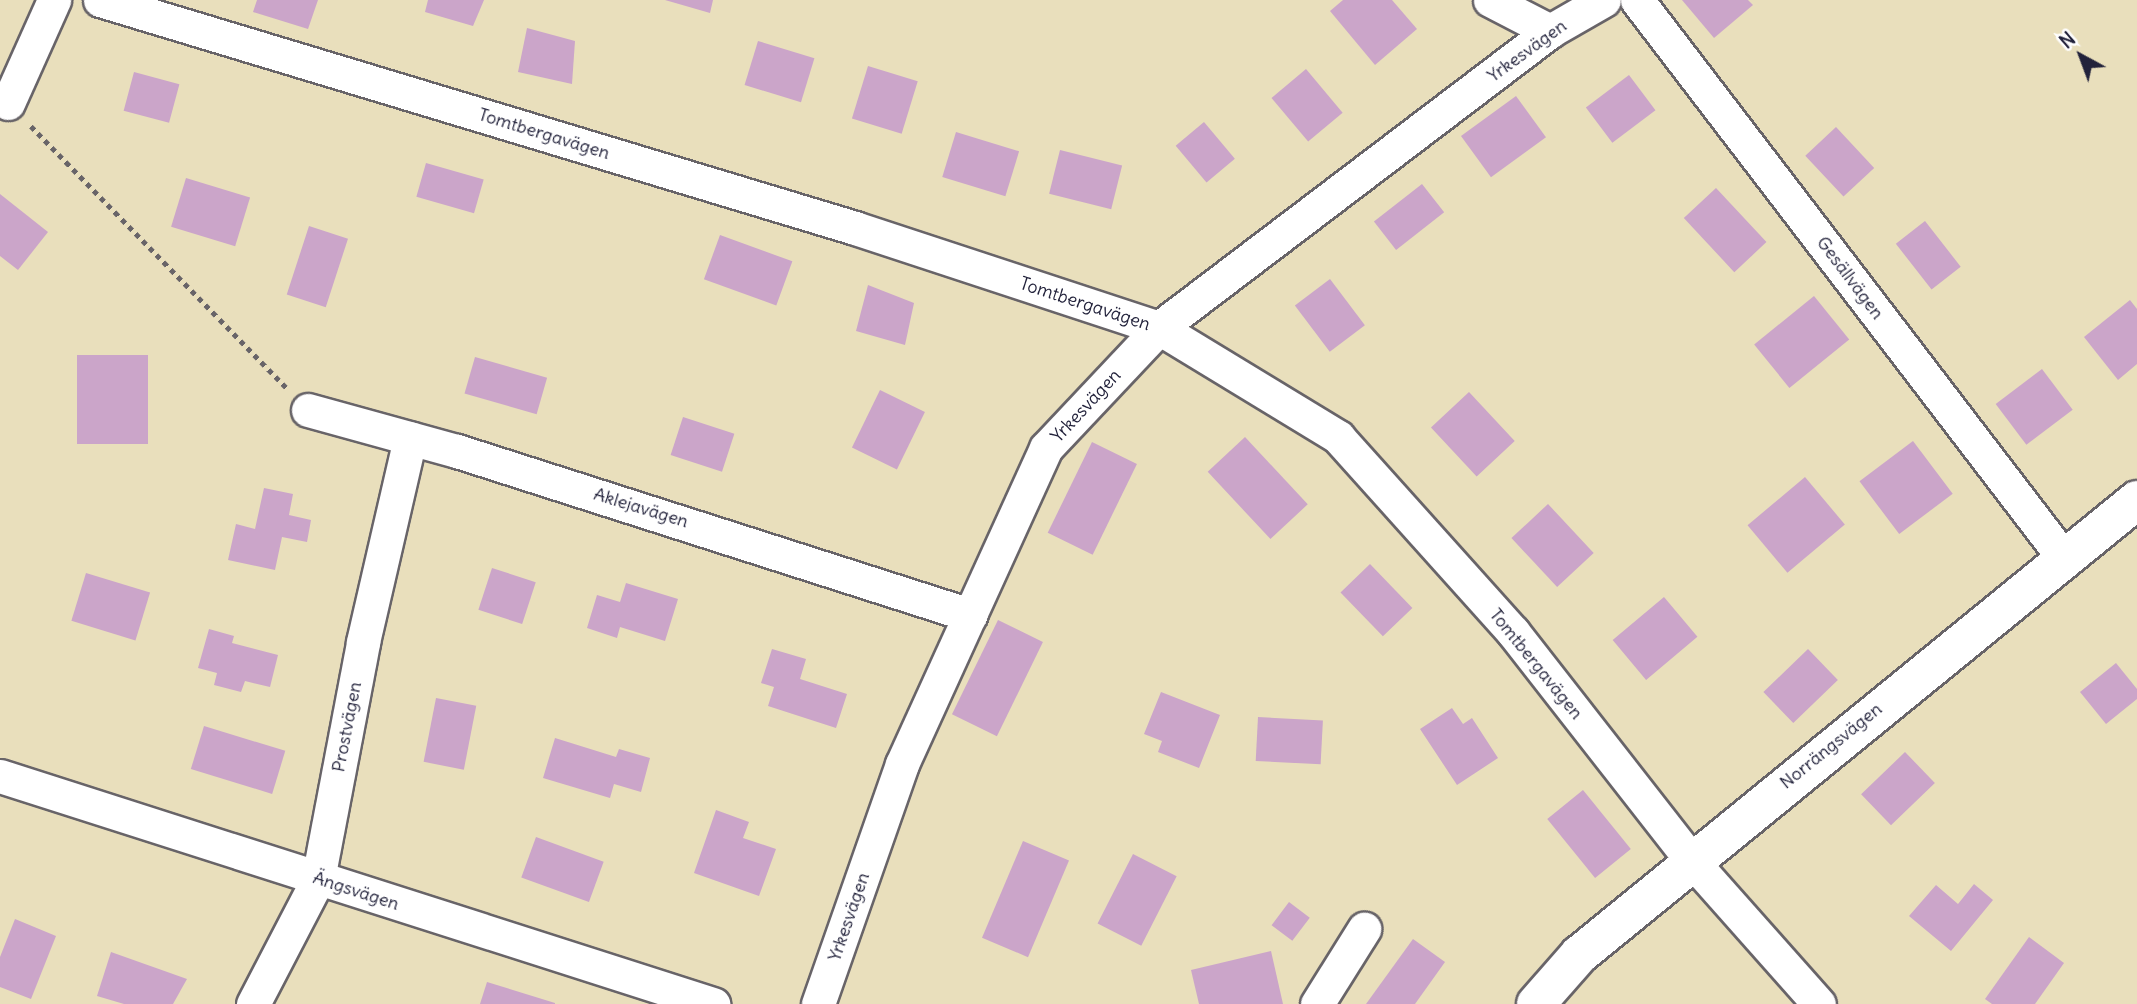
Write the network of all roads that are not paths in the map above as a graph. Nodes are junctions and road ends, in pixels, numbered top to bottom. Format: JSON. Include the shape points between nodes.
{"nodes":[{"id":1,"x":54,"y":0,"type":"edge"},
{"id":2,"x":100,"y":0,"type":"edge"},
{"id":3,"x":1490,"y":0,"type":"edge"},
{"id":4,"x":1604,"y":0,"type":"edge"},
{"id":5,"x":1637,"y":0,"type":"edge"},
{"id":6,"x":1550,"y":31,"type":"junction"},
{"id":7,"x":8,"y":103,"type":"road end"},
{"id":8,"x":1159,"y":328,"type":"junction"},
{"id":9,"x":309,"y":410,"type":"road end"},
{"id":10,"x":410,"y":439,"type":"junction"},
{"id":11,"x":2137,"y":500,"type":"edge"},
{"id":12,"x":2063,"y":556,"type":"junction"},
{"id":13,"x":970,"y":615,"type":"junction"},
{"id":14,"x":0,"y":776,"type":"edge"},
{"id":15,"x":1692,"y":861,"type":"junction"},
{"id":16,"x":318,"y":879,"type":"junction"},
{"id":17,"x":1364,"y":929,"type":"dead end"},
{"id":18,"x":253,"y":1004,"type":"edge"},
{"id":19,"x":713,"y":1004,"type":"edge"},
{"id":20,"x":818,"y":1004,"type":"edge"},
{"id":21,"x":1317,"y":1004,"type":"edge"},
{"id":22,"x":1536,"y":1004,"type":"edge"},
{"id":23,"x":1819,"y":1004,"type":"edge"}],
"edges":[{"from":1,"to":7,"type":"street"},
{"from":2,"to":8,"type":"street","name":"Tomtbergavägen","via":[[855,228]]},
{"from":3,"to":6,"type":"street"},
{"from":4,"to":6,"type":"street","name":"Yrkesvägen"},
{"from":5,"to":12,"type":"street","name":"Gesällvägen"},
{"from":6,"to":8,"type":"street","name":"Yrkesvägen"},
{"from":8,"to":13,"type":"street","name":"Yrkesvägen","via":[[1046,448]]},
{"from":8,"to":15,"type":"street","name":"Tomtbergavägen","via":[[1338,438],[1513,632]]},
{"from":9,"to":10,"type":"street","name":"Aklejavägen"},
{"from":10,"to":13,"type":"street","name":"Aklejavägen","via":[[799,557]]},
{"from":10,"to":16,"type":"street","name":"Prostvägen","via":[[363,642]]},
{"from":11,"to":12,"type":"street","name":"Norrängsvägen"},
{"from":12,"to":15,"type":"street","name":"Norrängsvägen"},
{"from":13,"to":20,"type":"street","name":"Yrkesvägen","via":[[902,764]]},
{"from":14,"to":16,"type":"street","name":"Ängsvägen"},
{"from":15,"to":22,"type":"street","name":"Norrängsvägen","via":[[1578,955]]},
{"from":15,"to":23,"type":"street","name":"Tomtbergavägen"},
{"from":16,"to":18,"type":"street","name":"Prostvägen"},
{"from":16,"to":19,"type":"street","name":"Ängsvägen"},
{"from":17,"to":21,"type":"street"}]}
